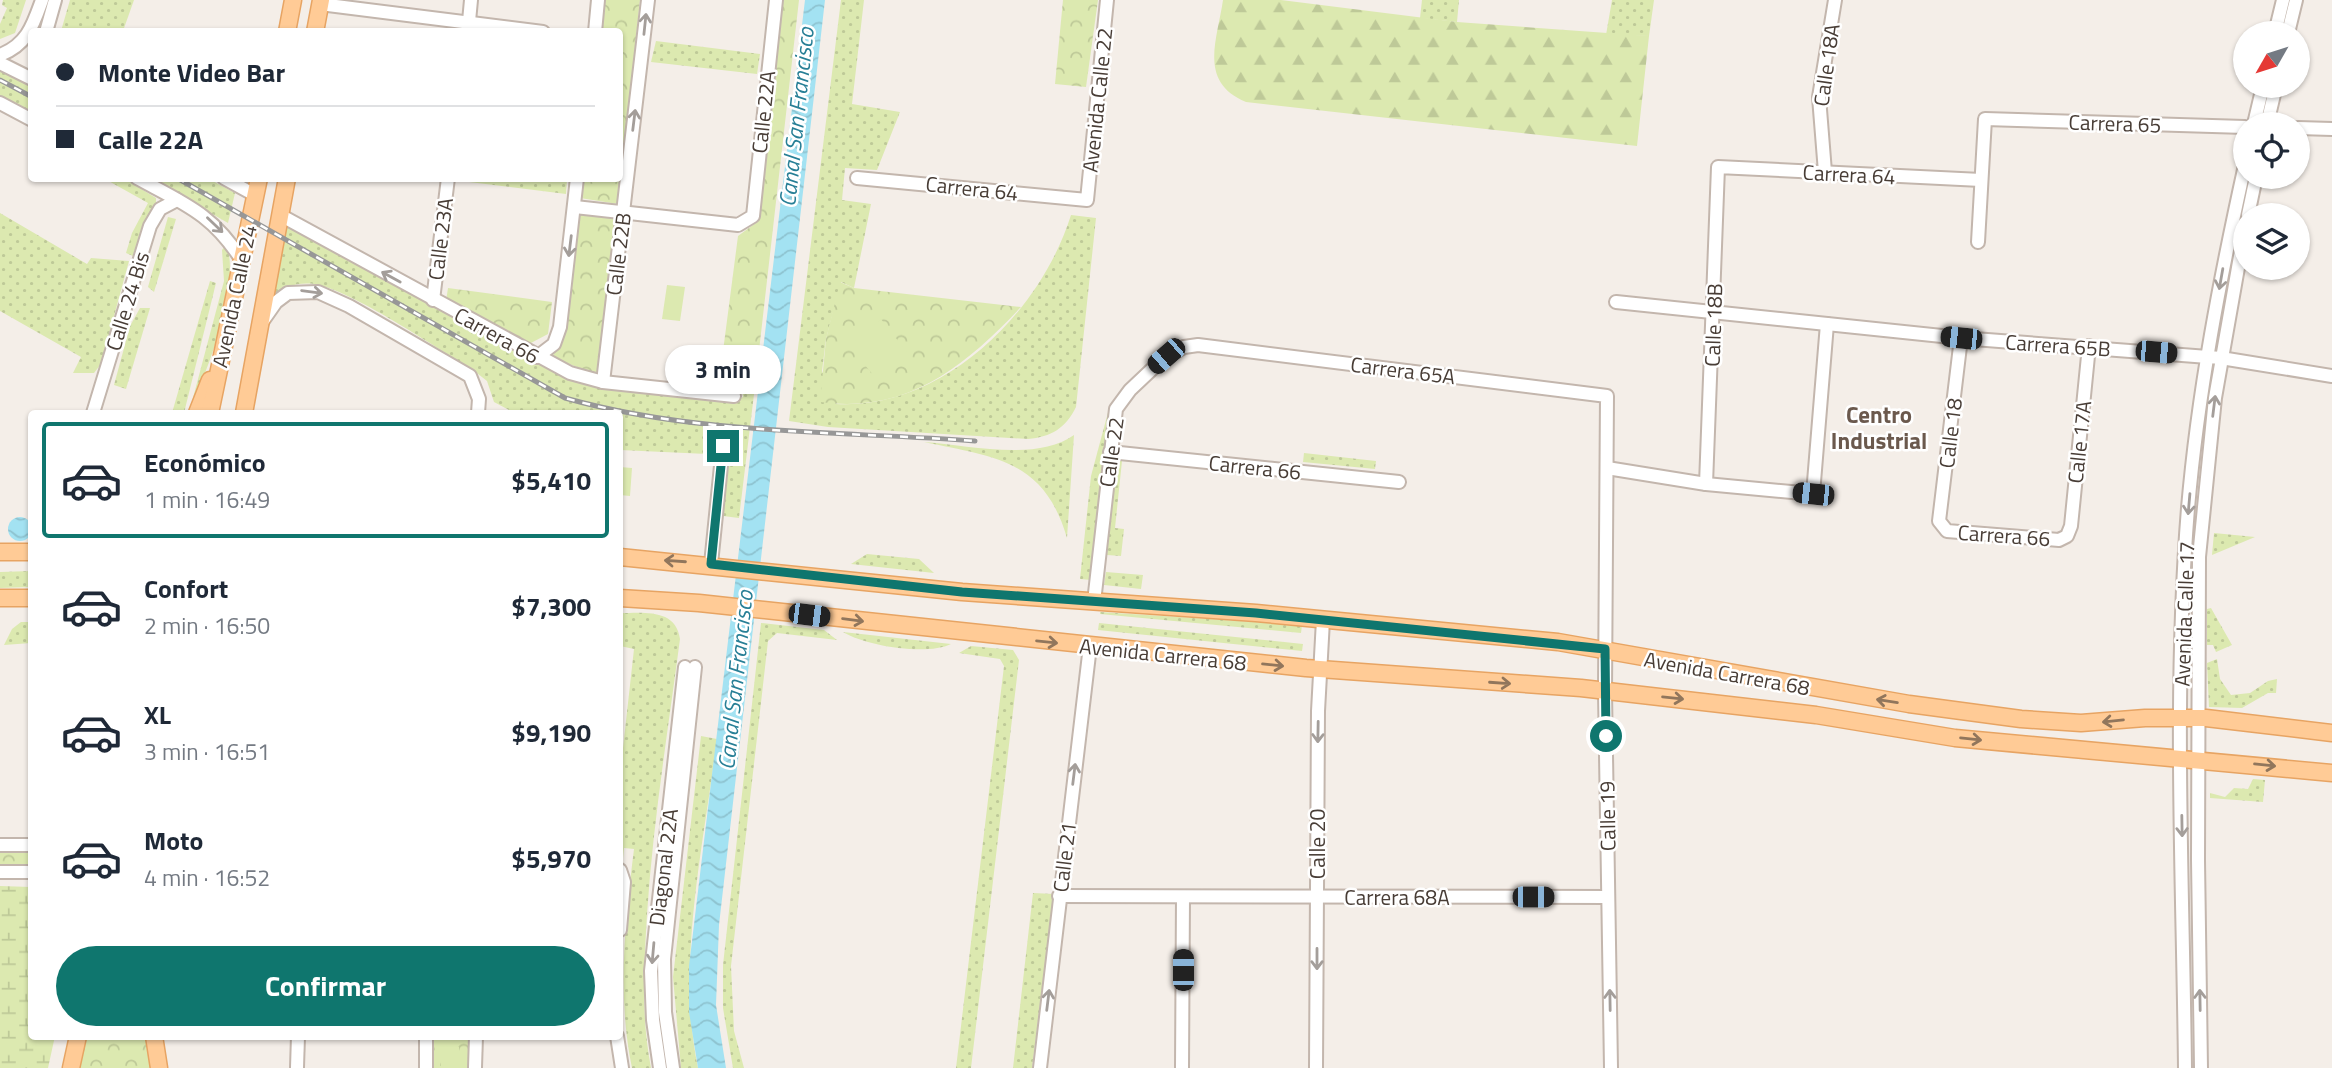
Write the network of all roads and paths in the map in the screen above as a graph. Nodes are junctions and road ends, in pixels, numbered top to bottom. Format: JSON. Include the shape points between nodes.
{"nodes":[{"id":1,"x":42,"y":0,"type":"edge"},
{"id":2,"x":55,"y":0,"type":"edge"},
{"id":3,"x":293,"y":0,"type":"edge"},
{"id":4,"x":471,"y":0,"type":"edge"},
{"id":5,"x":598,"y":0,"type":"edge"},
{"id":6,"x":648,"y":0,"type":"edge"},
{"id":7,"x":776,"y":0,"type":"edge"},
{"id":8,"x":1107,"y":0,"type":"edge"},
{"id":9,"x":1835,"y":0,"type":"edge"},
{"id":10,"x":2283,"y":0,"type":"edge"},
{"id":11,"x":2296,"y":0,"type":"edge"},
{"id":12,"x":321,"y":2,"type":"edge"},
{"id":13,"x":2278,"y":21,"type":"edge"},
{"id":14,"x":2291,"y":21,"type":"edge"},
{"id":15,"x":468,"y":27,"type":"edge"},
{"id":16,"x":31,"y":28,"type":"edge"},
{"id":17,"x":47,"y":28,"type":"edge"},
{"id":18,"x":288,"y":28,"type":"edge"},
{"id":19,"x":316,"y":28,"type":"edge"},
{"id":20,"x":595,"y":28,"type":"edge"},
{"id":21,"x":28,"y":35,"type":"edge"},
{"id":22,"x":0,"y":55,"type":"edge"},
{"id":23,"x":0,"y":63,"type":"edge"},
{"id":24,"x":28,"y":77,"type":"edge"},
{"id":25,"x":0,"y":103,"type":"edge"},
{"id":26,"x":28,"y":118,"type":"edge"},
{"id":27,"x":2233,"y":127,"type":"edge"},
{"id":28,"x":2310,"y":128,"type":"edge"},
{"id":29,"x":2332,"y":129,"type":"edge"},
{"id":30,"x":1718,"y":167,"type":"joint"},
{"id":31,"x":1825,"y":172,"type":"junction"},
{"id":32,"x":857,"y":178,"type":"dead end"},
{"id":33,"x":1981,"y":180,"type":"junction"},
{"id":34,"x":145,"y":182,"type":"edge"},
{"id":35,"x":239,"y":182,"type":"edge"},
{"id":36,"x":286,"y":182,"type":"edge"},
{"id":37,"x":448,"y":182,"type":"edge"},
{"id":38,"x":578,"y":182,"type":"edge"},
{"id":39,"x":257,"y":187,"type":"edge"},
{"id":40,"x":2240,"y":189,"type":"edge"},
{"id":41,"x":177,"y":200,"type":"junction"},
{"id":42,"x":1087,"y":200,"type":"joint"},
{"id":43,"x":575,"y":207,"type":"junction"},
{"id":44,"x":622,"y":213,"type":"junction"},
{"id":45,"x":281,"y":215,"type":"junction"},
{"id":46,"x":1978,"y":242,"type":"dead end"},
{"id":47,"x":243,"y":262,"type":"junction"},
{"id":48,"x":2235,"y":280,"type":"edge"},
{"id":49,"x":433,"y":300,"type":"junction"},
{"id":50,"x":1616,"y":302,"type":"dead end"},
{"id":51,"x":1713,"y":313,"type":"junction"},
{"id":52,"x":1827,"y":324,"type":"junction"},
{"id":53,"x":260,"y":325,"type":"junction"},
{"id":54,"x":1961,"y":338,"type":"junction"},
{"id":55,"x":1198,"y":345,"type":"joint"},
{"id":56,"x":2089,"y":346,"type":"junction"},
{"id":57,"x":222,"y":352,"type":"junction"},
{"id":58,"x":537,"y":357,"type":"junction"},
{"id":59,"x":2207,"y":357,"type":"junction"},
{"id":60,"x":2221,"y":358,"type":"junction"},
{"id":61,"x":251,"y":371,"type":"junction"},
{"id":62,"x":2332,"y":376,"type":"edge"},
{"id":63,"x":603,"y":382,"type":"junction"},
{"id":64,"x":734,"y":396,"type":"dead end"},
{"id":65,"x":1607,"y":396,"type":"joint"},
{"id":66,"x":94,"y":410,"type":"edge"},
{"id":67,"x":198,"y":410,"type":"edge"},
{"id":68,"x":212,"y":410,"type":"edge"},
{"id":69,"x":244,"y":410,"type":"edge"},
{"id":70,"x":254,"y":410,"type":"edge"},
{"id":71,"x":478,"y":410,"type":"edge"},
{"id":72,"x":723,"y":446,"type":"dead end"},
{"id":73,"x":1110,"y":452,"type":"junction"},
{"id":74,"x":1606,"y":468,"type":"junction"},
{"id":75,"x":1399,"y":482,"type":"dead end"},
{"id":76,"x":1706,"y":484,"type":"junction"},
{"id":77,"x":1941,"y":528,"type":"joint"},
{"id":78,"x":2067,"y":536,"type":"joint"},
{"id":79,"x":0,"y":552,"type":"edge"},
{"id":80,"x":28,"y":552,"type":"edge"},
{"id":81,"x":623,"y":556,"type":"edge"},
{"id":82,"x":2185,"y":556,"type":"junction"},
{"id":83,"x":2199,"y":557,"type":"junction"},
{"id":84,"x":711,"y":564,"type":"junction"},
{"id":85,"x":0,"y":598,"type":"edge"},
{"id":86,"x":28,"y":598,"type":"edge"},
{"id":87,"x":623,"y":598,"type":"edge"},
{"id":88,"x":1094,"y":602,"type":"junction"},
{"id":89,"x":1323,"y":620,"type":"junction"},
{"id":90,"x":1090,"y":646,"type":"junction"},
{"id":91,"x":1605,"y":649,"type":"junction"},
{"id":92,"x":1321,"y":670,"type":"junction"},
{"id":93,"x":1605,"y":692,"type":"junction"},
{"id":94,"x":2181,"y":718,"type":"junction"},
{"id":95,"x":2198,"y":718,"type":"junction"},
{"id":96,"x":2332,"y":733,"type":"edge"},
{"id":97,"x":2181,"y":757,"type":"junction"},
{"id":98,"x":2198,"y":759,"type":"junction"},
{"id":99,"x":2332,"y":773,"type":"edge"},
{"id":100,"x":0,"y":845,"type":"edge"},
{"id":101,"x":28,"y":845,"type":"edge"},
{"id":102,"x":0,"y":872,"type":"edge"},
{"id":103,"x":28,"y":872,"type":"edge"},
{"id":104,"x":1059,"y":896,"type":"junction"},
{"id":105,"x":1183,"y":897,"type":"junction"},
{"id":106,"x":1317,"y":897,"type":"junction"},
{"id":107,"x":1608,"y":897,"type":"junction"},
{"id":108,"x":77,"y":1040,"type":"edge"},
{"id":109,"x":155,"y":1040,"type":"edge"},
{"id":110,"x":298,"y":1040,"type":"edge"},
{"id":111,"x":426,"y":1040,"type":"edge"},
{"id":112,"x":476,"y":1040,"type":"edge"},
{"id":113,"x":618,"y":1040,"type":"edge"},
{"id":114,"x":71,"y":1068,"type":"edge"},
{"id":115,"x":159,"y":1068,"type":"edge"},
{"id":116,"x":297,"y":1068,"type":"edge"},
{"id":117,"x":426,"y":1068,"type":"edge"},
{"id":118,"x":475,"y":1068,"type":"edge"},
{"id":119,"x":622,"y":1068,"type":"edge"},
{"id":120,"x":660,"y":1068,"type":"edge"},
{"id":121,"x":673,"y":1068,"type":"edge"},
{"id":122,"x":1040,"y":1068,"type":"edge"},
{"id":123,"x":1182,"y":1068,"type":"edge"},
{"id":124,"x":1316,"y":1068,"type":"edge"},
{"id":125,"x":1611,"y":1068,"type":"edge"},
{"id":126,"x":2185,"y":1068,"type":"edge"},
{"id":127,"x":2201,"y":1068,"type":"edge"}],
"edges":[{"from":1,"to":16,"type":"street"},
{"from":2,"to":17,"type":"street"},
{"from":3,"to":18,"type":"main road"},
{"from":4,"to":15,"type":"street"},
{"from":5,"to":20,"type":"street"},
{"from":44,"to":6,"type":"street","name":"Calle 22B","one_way":true},
{"from":7,"to":44,"type":"street","name":"Calle 22A","via":[[753,216],[738,225]]},
{"from":8,"to":42,"type":"street","name":"Avenida Calle 22"},
{"from":9,"to":31,"type":"street","name":"Calle 18A","via":[[1818,97]]},
{"from":10,"to":13,"type":"street"},
{"from":11,"to":14,"type":"street"},
{"from":12,"to":15,"type":"street"},
{"from":12,"to":19,"type":"main road"},
{"from":21,"to":22,"type":"street"},
{"from":23,"to":24,"type":"street"},
{"from":25,"to":26,"type":"street"},
{"from":27,"to":33,"type":"street","name":"Carrera 65","via":[[1985,119]]},
{"from":28,"to":29,"type":"street"},
{"from":30,"to":31,"type":"street","name":"Carrera 64"},
{"from":30,"to":51,"type":"street","name":"Calle 18B"},
{"from":31,"to":33,"type":"street","name":"Carrera 64"},
{"from":32,"to":42,"type":"street","name":"Carrera 64"},
{"from":33,"to":46,"type":"street"},
{"from":34,"to":41,"type":"street"},
{"from":35,"to":39,"type":"street"},
{"from":36,"to":45,"type":"main road","name":"Avenida Calle 24"},
{"from":37,"to":49,"type":"street","name":"Calle 23A"},
{"from":38,"to":43,"type":"street"},
{"from":39,"to":47,"type":"main road","name":"Avenida Calle 24"},
{"from":40,"to":59,"type":"street","name":"Avenida Calle 17","one_way":true},
{"from":41,"to":47,"type":"street","one_way":true,"via":[[214,223]]},
{"from":41,"to":66,"type":"street","name":"Calle 24 Bis","via":[[163,207],[150,226]]},
{"from":43,"to":44,"type":"street"},
{"from":43,"to":58,"type":"street","one_way":true,"via":[[557,338]]},
{"from":44,"to":63,"type":"street","name":"Calle 22B"},
{"from":49,"to":45,"type":"street","name":"Carrera 66","one_way":true},
{"from":45,"to":53,"type":"main road","name":"Avenida Calle 24"},
{"from":47,"to":57,"type":"main road","name":"Avenida Calle 24"},
{"from":48,"to":60,"type":"street","name":"Avenida Calle 17"},
{"from":49,"to":58,"type":"street","name":"Carrera 66"},
{"from":50,"to":51,"type":"street","name":"Carrera 65B"},
{"from":51,"to":52,"type":"street","name":"Carrera 65B"},
{"from":51,"to":76,"type":"street","name":"Calle 18B"},
{"from":52,"to":54,"type":"street","name":"Carrera 65B"},
{"from":52,"to":76,"type":"street","via":[[1813,494]]},
{"from":53,"to":61,"type":"main road","name":"Avenida Calle 24"},
{"from":53,"to":71,"type":"street","one_way":true,"via":[[288,293],[318,292],[461,370],[476,386]]},
{"from":54,"to":56,"type":"street","name":"Carrera 65B"},
{"from":54,"to":77,"type":"street","name":"Calle 18"},
{"from":55,"to":65,"type":"street","name":"Carrera 65A"},
{"from":55,"to":73,"type":"street","name":"Calle 22","via":[[1166,356],[1130,390],[1116,409]]},
{"from":56,"to":59,"type":"street","name":"Carrera 65B"},
{"from":56,"to":78,"type":"street","name":"Calle 17A"},
{"from":57,"to":67,"type":"main road"},
{"from":57,"to":68,"type":"main road","name":"Avenida Calle 24"},
{"from":58,"to":63,"type":"street","name":"Carrera 66"},
{"from":59,"to":60,"type":"street","name":"Carrera 65B"},
{"from":59,"to":82,"type":"street","name":"Avenida Calle 17","one_way":true},
{"from":60,"to":62,"type":"street","name":"Carrera 65B"},
{"from":83,"to":60,"type":"street","name":"Avenida Calle 17","one_way":true},
{"from":61,"to":69,"type":"main road","name":"Avenida Calle 24"},
{"from":61,"to":70,"type":"main road"},
{"from":63,"to":64,"type":"street","name":"Carrera 66"},
{"from":65,"to":74,"type":"street","name":"Calle 19"},
{"from":72,"to":84,"type":"street"},
{"from":73,"to":75,"type":"street","name":"Carrera 66"},
{"from":73,"to":88,"type":"street","name":"Calle 22"},
{"from":74,"to":76,"type":"street"},
{"from":74,"to":91,"type":"street","name":"Calle 19"},
{"from":77,"to":78,"type":"street","name":"Carrera 66","via":[[2059,540]]},
{"from":79,"to":80,"type":"main road"},
{"from":84,"to":81,"type":"main road","name":"Avenida Carrera 68","one_way":true},
{"from":82,"to":83,"type":"street"},
{"from":82,"to":94,"type":"street","name":"Avenida Calle 17"},
{"from":83,"to":95,"type":"street","name":"Avenida Calle 17"},
{"from":84,"to":88,"type":"main road","name":"Avenida Carrera 68"},
{"from":85,"to":86,"type":"main road"},
{"from":87,"to":90,"type":"main road","name":"Avenida Carrera 68","one_way":true},
{"from":88,"to":89,"type":"main road","name":"Avenida Carrera 68"},
{"from":89,"to":91,"type":"main road","name":"Avenida Carrera 68"},
{"from":89,"to":92,"type":"street","name":"Calle 20"},
{"from":90,"to":92,"type":"main road","name":"Avenida Carrera 68","one_way":true},
{"from":104,"to":90,"type":"street","name":"Calle 21","one_way":true},
{"from":91,"to":93,"type":"street","name":"Calle 19"},
{"from":94,"to":91,"type":"main road","name":"Avenida Carrera 68","one_way":true,"via":[[2081,723],[1962,712],[1684,667]]},
{"from":92,"to":93,"type":"main road","name":"Avenida Carrera 68","one_way":true},
{"from":92,"to":106,"type":"street","name":"Calle 20","one_way":true},
{"from":93,"to":97,"type":"main road","name":"Avenida Carrera 68","one_way":true,"via":[[1816,715],[1966,739]]},
{"from":93,"to":107,"type":"street","name":"Calle 19"},
{"from":94,"to":95,"type":"main road","name":"Avenida Carrera 68"},
{"from":94,"to":97,"type":"street","name":"Avenida Calle 17"},
{"from":95,"to":96,"type":"main road","name":"Avenida Carrera 68"},
{"from":95,"to":98,"type":"street","name":"Avenida Calle 17"},
{"from":97,"to":98,"type":"main road","name":"Avenida Carrera 68"},
{"from":97,"to":126,"type":"street","name":"Avenida Calle 17","one_way":true},
{"from":98,"to":99,"type":"main road","name":"Avenida Carrera 68","one_way":true},
{"from":127,"to":98,"type":"street","name":"Avenida Calle 17","one_way":true},
{"from":100,"to":101,"type":"street"},
{"from":102,"to":103,"type":"street"},
{"from":104,"to":105,"type":"street","name":"Carrera 68A"},
{"from":122,"to":104,"type":"street","name":"Calle 21","one_way":true},
{"from":105,"to":106,"type":"street","name":"Carrera 68A"},
{"from":105,"to":123,"type":"street"},
{"from":106,"to":107,"type":"street","name":"Carrera 68A"},
{"from":106,"to":124,"type":"street","name":"Calle 20","one_way":true},
{"from":125,"to":107,"type":"street","name":"Calle 19","one_way":true},
{"from":108,"to":114,"type":"main road"},
{"from":109,"to":115,"type":"main road"},
{"from":110,"to":116,"type":"street"},
{"from":111,"to":117,"type":"street"},
{"from":112,"to":118,"type":"street"},
{"from":113,"to":119,"type":"street"},
{"from":121,"to":120,"type":"street","name":"Diagonal 22A","one_way":true,"via":[[664,959],[690,667],[651,971]]}]}
